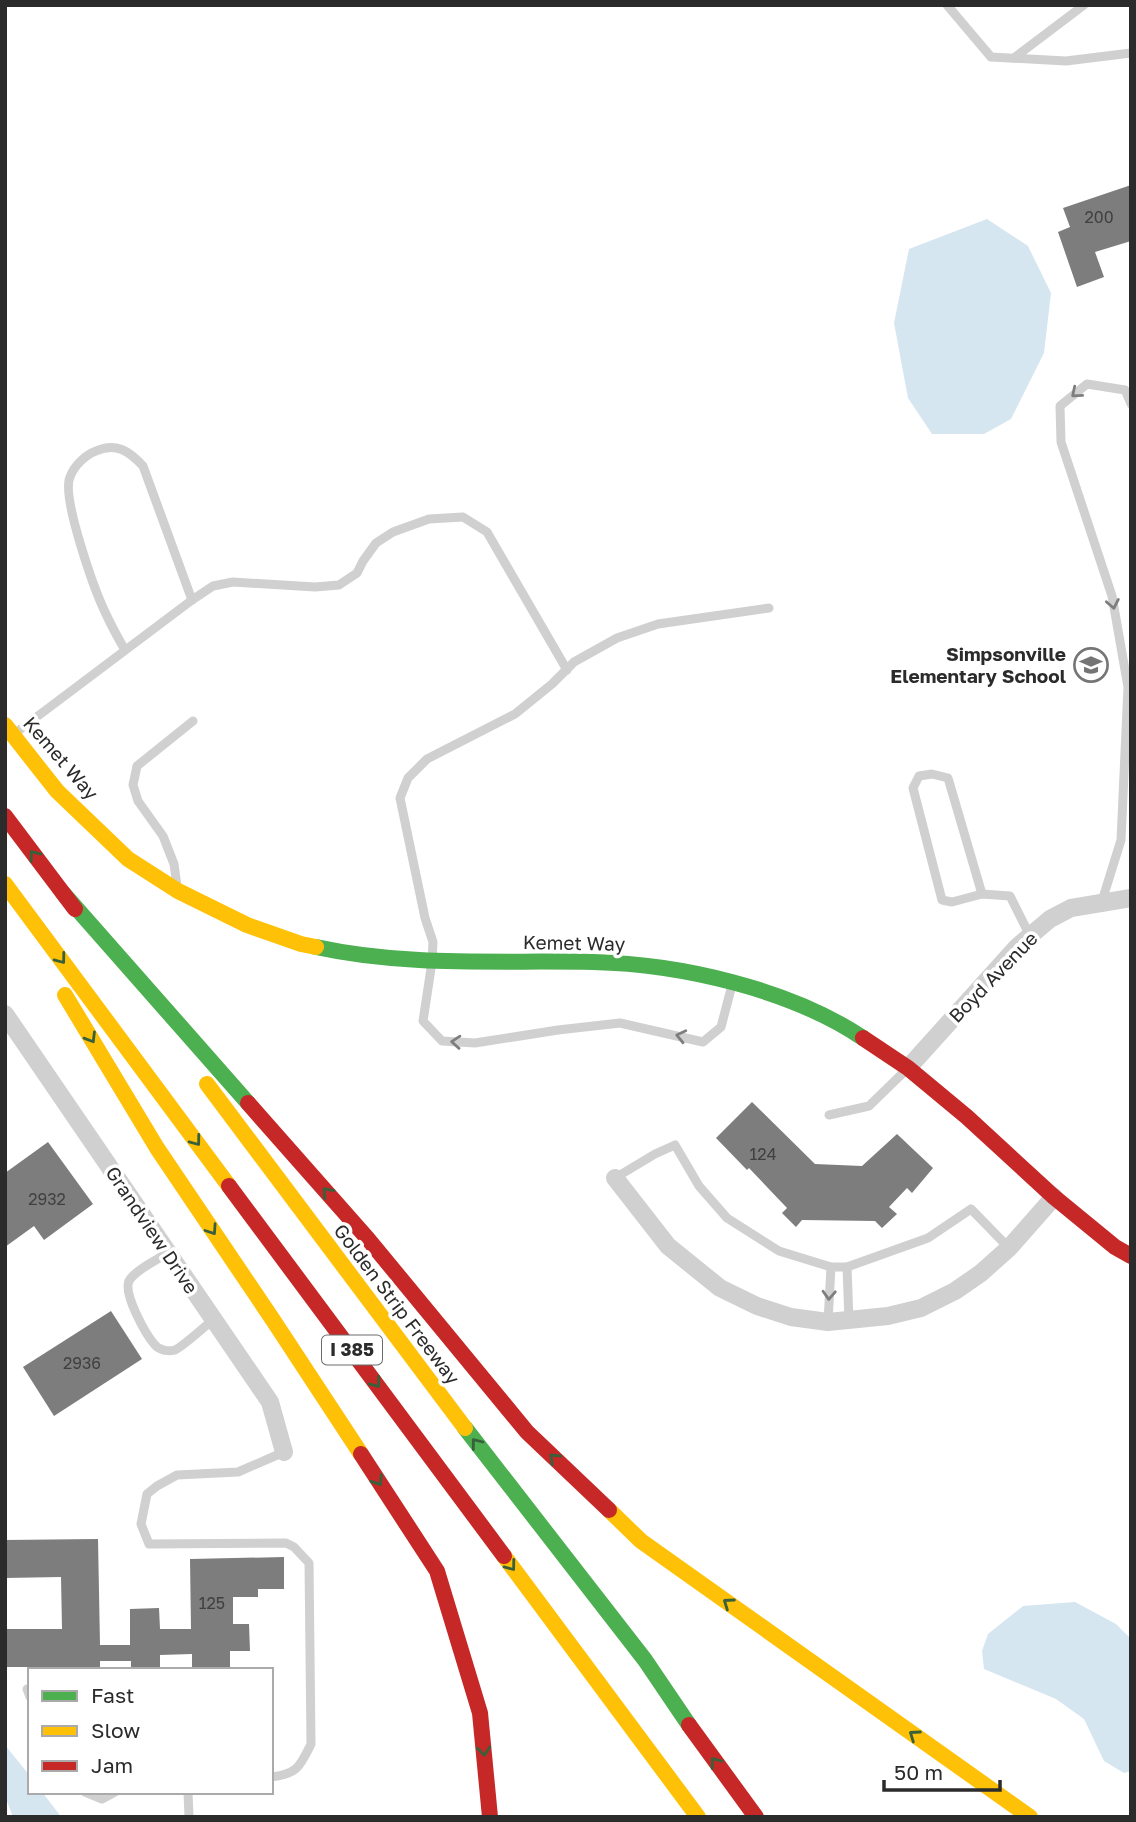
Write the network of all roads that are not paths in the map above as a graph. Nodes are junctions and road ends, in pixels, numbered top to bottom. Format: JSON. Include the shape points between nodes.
{"nodes":[{"id":1,"x":947,"y":5,"type":"edge"},
{"id":2,"x":1084,"y":5,"type":"edge"},
{"id":3,"x":1131,"y":53,"type":"edge"},
{"id":4,"x":1014,"y":58,"type":"junction"},
{"id":5,"x":1131,"y":404,"type":"edge"},
{"id":6,"x":192,"y":600,"type":"junction"},
{"id":7,"x":769,"y":608,"type":"dead end"},
{"id":8,"x":125,"y":650,"type":"junction"},
{"id":9,"x":567,"y":670,"type":"junction"},
{"id":10,"x":1129,"y":685,"type":"edge"},
{"id":11,"x":193,"y":721,"type":"dead end"},
{"id":12,"x":9,"y":730,"type":"edge"},
{"id":13,"x":1127,"y":761,"type":"edge"},
{"id":14,"x":5,"y":816,"type":"edge"},
{"id":15,"x":5,"y":884,"type":"edge"},
{"id":16,"x":178,"y":891,"type":"junction"},
{"id":17,"x":64,"y":893,"type":"junction"},
{"id":18,"x":982,"y":894,"type":"junction"},
{"id":19,"x":5,"y":895,"type":"edge"},
{"id":20,"x":1131,"y":898,"type":"edge"},
{"id":21,"x":1102,"y":901,"type":"junction"},
{"id":22,"x":1030,"y":936,"type":"junction"},
{"id":23,"x":432,"y":962,"type":"junction"},
{"id":24,"x":732,"y":982,"type":"junction"},
{"id":25,"x":5,"y":1014,"type":"edge"},
{"id":26,"x":181,"y":1050,"type":"dead end"},
{"id":27,"x":908,"y":1068,"type":"junction"},
{"id":28,"x":197,"y":1072,"type":"dead end"},
{"id":29,"x":829,"y":1115,"type":"dead end"},
{"id":30,"x":615,"y":1178,"type":"joint"},
{"id":31,"x":1054,"y":1197,"type":"junction"},
{"id":32,"x":1009,"y":1248,"type":"junction"},
{"id":33,"x":168,"y":1252,"type":"junction"},
{"id":34,"x":1131,"y":1256,"type":"edge"},
{"id":35,"x":831,"y":1267,"type":"junction"},
{"id":36,"x":847,"y":1267,"type":"junction"},
{"id":37,"x":214,"y":1319,"type":"junction"},
{"id":38,"x":849,"y":1321,"type":"junction"},
{"id":39,"x":828,"y":1322,"type":"junction"},
{"id":40,"x":284,"y":1452,"type":"joint"},
{"id":41,"x":273,"y":1777,"type":"edge"},
{"id":42,"x":90,"y":1794,"type":"edge"},
{"id":43,"x":111,"y":1794,"type":"edge"},
{"id":44,"x":188,"y":1794,"type":"edge"},
{"id":45,"x":189,"y":1817,"type":"edge"},
{"id":46,"x":490,"y":1817,"type":"edge"},
{"id":47,"x":698,"y":1817,"type":"edge"},
{"id":48,"x":756,"y":1817,"type":"edge"},
{"id":49,"x":1030,"y":1817,"type":"edge"}],
"edges":[{"from":1,"to":4,"type":"lane","via":[[991,57]]},
{"from":2,"to":4,"type":"lane"},
{"from":3,"to":4,"type":"lane","via":[[1066,61]]},
{"from":5,"to":10,"type":"lane","one_way":true,"via":[[1125,390],[1087,384],[1060,406],[1061,442],[1112,596]]},
{"from":6,"to":8,"type":"lane"},
{"from":6,"to":8,"type":"lane","via":[[143,466],[130,452],[108,447],[82,459],[69,478],[74,523],[104,610]]},
{"from":6,"to":9,"type":"lane","via":[[213,586],[233,582],[339,585],[357,573],[376,543],[393,532],[429,519],[463,517],[487,532]]},
{"from":7,"to":9,"type":"lane","via":[[658,624],[617,638]]},
{"from":8,"to":12,"type":"lane"},
{"from":9,"to":23,"type":"lane","via":[[515,714],[427,759],[408,778],[400,798],[433,942]]},
{"from":10,"to":13,"type":"lane"},
{"from":11,"to":16,"type":"lane","via":[[137,766],[133,785],[138,802],[163,836],[174,863]]},
{"from":12,"to":16,"type":"main road","name":"Kemet Way","via":[[57,791],[128,859]]},
{"from":13,"to":21,"type":"lane","via":[[1121,839]]},
{"from":17,"to":14,"type":"main road","one_way":true},
{"from":15,"to":47,"type":"main road","number":"I 385","one_way":true},
{"from":16,"to":23,"type":"main road","name":"Kemet Way","via":[[247,925],[301,944],[346,954]]},
{"from":17,"to":26,"type":"main road"},
{"from":49,"to":17,"type":"main road","one_way":true,"via":[[641,1541],[555,1460]]},
{"from":18,"to":18,"type":"lane","via":[[947,778],[919,776],[913,788],[942,900]]},
{"from":18,"to":22,"type":"lane","via":[[1010,896]]},
{"from":19,"to":46,"type":"main road","one_way":true,"via":[[157,1148],[437,1571],[480,1713]]},
{"from":20,"to":21,"type":"street","name":"Boyd Avenue"},
{"from":21,"to":22,"type":"street","name":"Boyd Avenue","via":[[1071,908]]},
{"from":22,"to":27,"type":"street","name":"Boyd Avenue"},
{"from":23,"to":24,"type":"main road","name":"Kemet Way","via":[[596,962],[668,968]]},
{"from":24,"to":23,"type":"lane","one_way":true,"via":[[721,1027],[703,1042],[620,1023],[475,1043],[442,1041],[423,1021]]},
{"from":24,"to":27,"type":"main road","name":"Kemet Way","via":[[771,993],[844,1025]]},
{"from":25,"to":33,"type":"street","name":"Grandview Drive"},
{"from":27,"to":29,"type":"lane","via":[[869,1106]]},
{"from":27,"to":31,"type":"main road","name":"Kemet Way"},
{"from":48,"to":28,"type":"main road","name":"Golden Strip Freeway","number":"I 385","one_way":true,"via":[[637,1649]]},
{"from":30,"to":35,"type":"lane","via":[[675,1145],[699,1186],[727,1218],[779,1251]]},
{"from":30,"to":39,"type":"street","via":[[668,1246],[720,1288],[791,1317]]},
{"from":31,"to":32,"type":"street"},
{"from":31,"to":34,"type":"main road","name":"Kemet Way"},
{"from":32,"to":36,"type":"lane","via":[[971,1209],[928,1238]]},
{"from":32,"to":38,"type":"street","via":[[981,1273],[921,1308]]},
{"from":33,"to":37,"type":"street","name":"Grandview Drive"},
{"from":33,"to":37,"type":"lane","via":[[129,1280],[127,1291],[156,1347],[175,1350]]},
{"from":35,"to":36,"type":"lane"},
{"from":35,"to":39,"type":"lane","one_way":true},
{"from":36,"to":38,"type":"lane"},
{"from":37,"to":40,"type":"street","name":"Grandview Drive","via":[[270,1402]]},
{"from":38,"to":39,"type":"street"},
{"from":40,"to":41,"type":"lane","via":[[238,1472],[177,1475],[147,1494],[141,1524],[149,1544],[286,1543],[309,1563],[311,1744],[301,1766]]},
{"from":42,"to":43,"type":"lane","via":[[102,1799]]},
{"from":44,"to":45,"type":"lane"}]}
